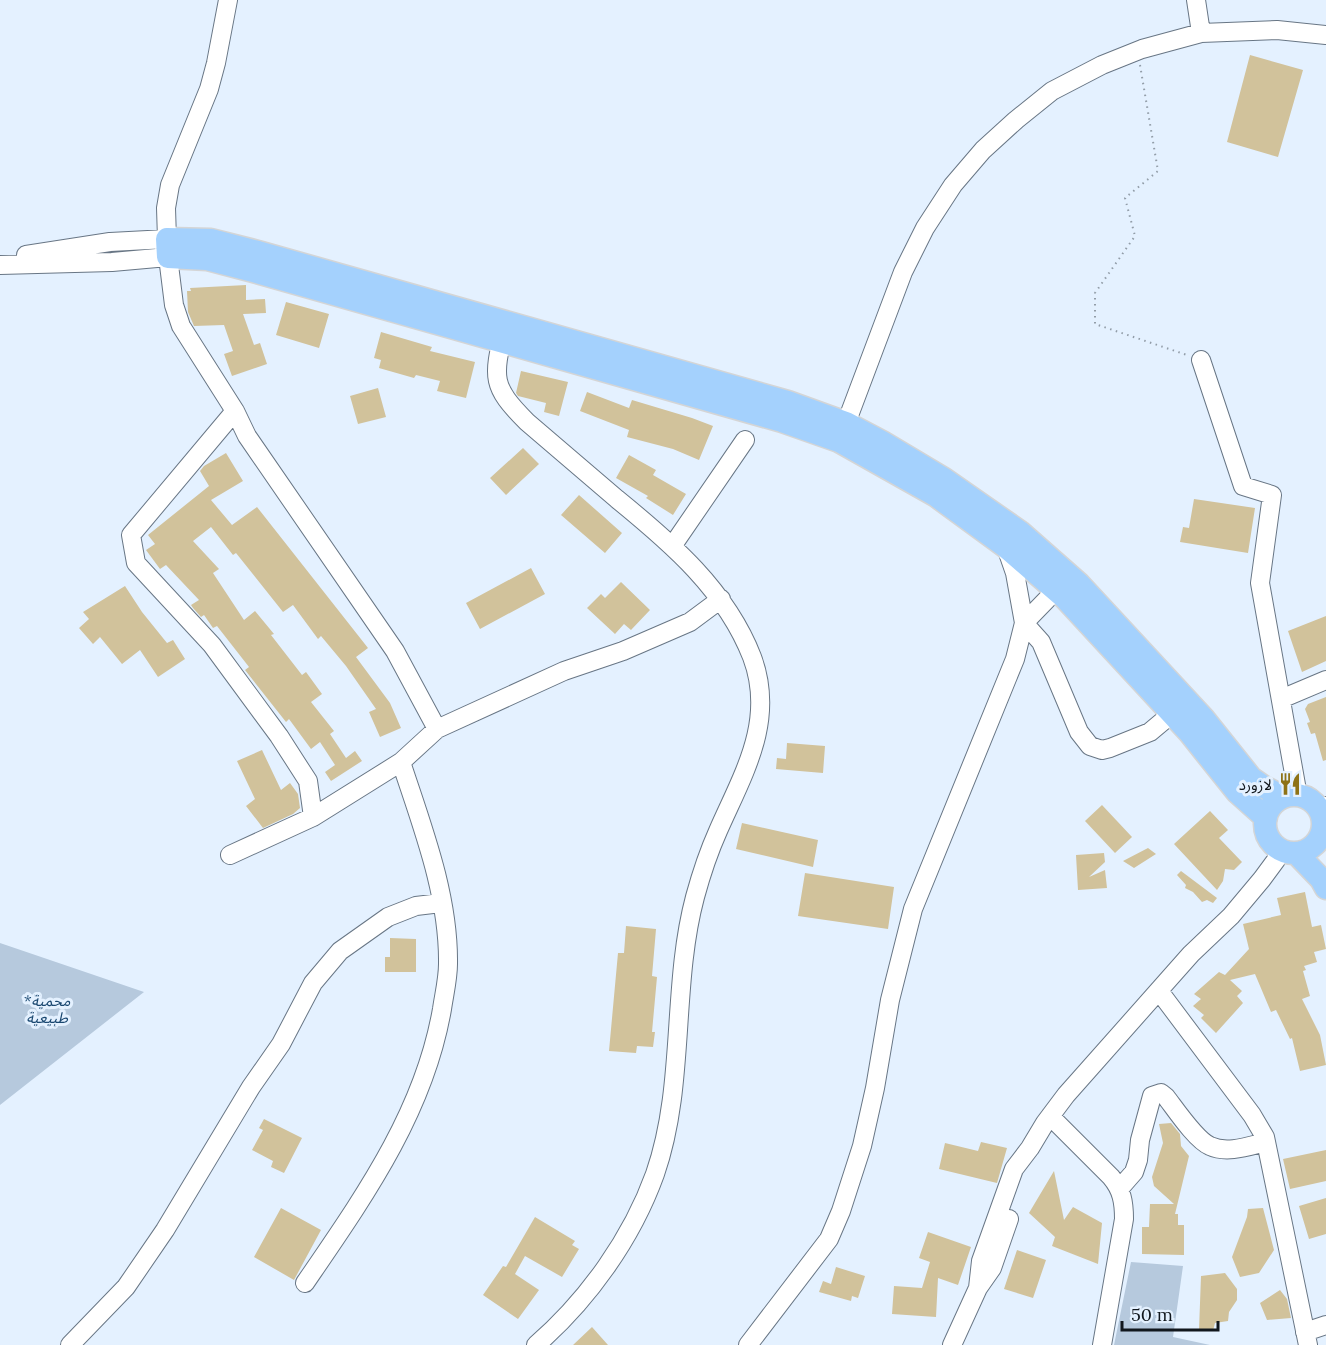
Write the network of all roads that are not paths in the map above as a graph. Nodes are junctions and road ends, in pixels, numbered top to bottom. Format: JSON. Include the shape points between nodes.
{"nodes":[{"id":1,"x":228,"y":0,"type":"edge"},
{"id":2,"x":1196,"y":0,"type":"edge"},
{"id":3,"x":1201,"y":33,"type":"junction"},
{"id":4,"x":1326,"y":35,"type":"edge"},
{"id":5,"x":168,"y":248,"type":"junction"},
{"id":6,"x":0,"y":259,"type":"edge"},
{"id":7,"x":0,"y":265,"type":"edge"},
{"id":8,"x":504,"y":332,"type":"junction"},
{"id":9,"x":1201,"y":360,"type":"road end"},
{"id":10,"x":236,"y":411,"type":"junction"},
{"id":11,"x":843,"y":432,"type":"junction"},
{"id":12,"x":745,"y":440,"type":"dead end"},
{"id":13,"x":673,"y":545,"type":"junction"},
{"id":14,"x":1006,"y":547,"type":"junction"},
{"id":15,"x":1056,"y":590,"type":"junction"},
{"id":16,"x":721,"y":599,"type":"junction"},
{"id":17,"x":1024,"y":624,"type":"junction"},
{"id":18,"x":1326,"y":680,"type":"edge"},
{"id":19,"x":1281,"y":699,"type":"junction"},
{"id":20,"x":1180,"y":707,"type":"junction"},
{"id":21,"x":437,"y":729,"type":"junction"},
{"id":22,"x":401,"y":762,"type":"junction"},
{"id":23,"x":1291,"y":797,"type":"junction"},
{"id":24,"x":1322,"y":807,"type":"edge"},
{"id":25,"x":313,"y":817,"type":"junction"},
{"id":26,"x":1266,"y":818,"type":"junction"},
{"id":27,"x":1323,"y":842,"type":"edge"},
{"id":28,"x":1288,"y":851,"type":"junction"},
{"id":29,"x":230,"y":855,"type":"dead end"},
{"id":30,"x":1326,"y":888,"type":"edge"},
{"id":31,"x":441,"y":903,"type":"junction"},
{"id":32,"x":1159,"y":991,"type":"junction"},
{"id":33,"x":1050,"y":1116,"type":"junction"},
{"id":34,"x":1266,"y":1142,"type":"junction"},
{"id":35,"x":1120,"y":1188,"type":"junction"},
{"id":36,"x":305,"y":1283,"type":"dead end"},
{"id":37,"x":1326,"y":1325,"type":"edge"},
{"id":38,"x":1306,"y":1339,"type":"edge"},
{"id":39,"x":70,"y":1345,"type":"edge"},
{"id":40,"x":536,"y":1345,"type":"edge"},
{"id":41,"x":748,"y":1345,"type":"edge"},
{"id":42,"x":952,"y":1345,"type":"edge"},
{"id":43,"x":1102,"y":1345,"type":"edge"}],
"edges":[{"from":1,"to":5,"type":"street","via":[[209,89],[170,184],[166,208]]},
{"from":2,"to":3,"type":"street"},
{"from":3,"to":4,"type":"street","via":[[1277,30]]},
{"from":3,"to":11,"type":"street","via":[[1137,51],[1052,91],[983,150],[953,185],[903,272]]},
{"from":5,"to":6,"type":"street","via":[[110,242]]},
{"from":5,"to":7,"type":"street","via":[[111,262]]},
{"from":5,"to":8,"type":"main road","via":[[211,240]]},
{"from":5,"to":10,"type":"street","via":[[174,305],[181,326]]},
{"from":8,"to":11,"type":"main road","via":[[788,402]]},
{"from":8,"to":13,"type":"street","via":[[496,375],[507,402]]},
{"from":9,"to":19,"type":"street","via":[[1243,486],[1272,495],[1260,583]]},
{"from":10,"to":21,"type":"street","via":[[247,436],[395,651]]},
{"from":10,"to":25,"type":"street","via":[[131,535],[136,563],[212,645],[279,736],[308,781]]},
{"from":11,"to":14,"type":"main road"},
{"from":11,"to":20,"type":"main road","via":[[882,442],[1020,532],[1079,584]]},
{"from":12,"to":13,"type":"street"},
{"from":13,"to":16,"type":"street"},
{"from":14,"to":15,"type":"main road"},
{"from":14,"to":17,"type":"street"},
{"from":15,"to":17,"type":"street"},
{"from":15,"to":20,"type":"main road"},
{"from":16,"to":21,"type":"street","via":[[690,622],[564,671]]},
{"from":16,"to":40,"type":"street","via":[[752,658],[760,706],[758,737],[746,772],[716,833],[695,898],[682,964],[672,1091],[663,1142],[639,1209],[608,1264]]},
{"from":17,"to":20,"type":"street","via":[[1041,642],[1079,732],[1090,746],[1102,750],[1150,732]]},
{"from":17,"to":41,"type":"street","via":[[1015,659],[913,909],[862,1146],[841,1211],[829,1239]]},
{"from":18,"to":19,"type":"street"},
{"from":19,"to":23,"type":"street"},
{"from":20,"to":23,"type":"main road","via":[[1251,778]]},
{"from":20,"to":26,"type":"main road","via":[[1237,792]]},
{"from":21,"to":22,"type":"street"},
{"from":22,"to":25,"type":"street"},
{"from":22,"to":31,"type":"street","via":[[429,846]]},
{"from":23,"to":24,"type":"main road","via":[[1305,797]]},
{"from":23,"to":26,"type":"main road","via":[[1274,804]]},
{"from":24,"to":27,"type":"main road"},
{"from":25,"to":29,"type":"street"},
{"from":26,"to":28,"type":"main road","via":[[1267,835],[1274,845]]},
{"from":27,"to":28,"type":"main road","via":[[1305,851]]},
{"from":28,"to":30,"type":"main road"},
{"from":28,"to":32,"type":"street"},
{"from":31,"to":36,"type":"street","via":[[448,964],[429,1064],[413,1105],[364,1197]]},
{"from":31,"to":39,"type":"street","via":[[416,906],[388,917],[340,951],[313,983],[281,1044],[165,1230],[126,1287]]},
{"from":32,"to":33,"type":"street"},
{"from":32,"to":34,"type":"street","via":[[1252,1115]]},
{"from":33,"to":35,"type":"street"},
{"from":33,"to":42,"type":"street","via":[[1030,1148],[992,1268],[978,1288]]},
{"from":34,"to":35,"type":"street","via":[[1239,1148],[1210,1147],[1166,1097],[1156,1094],[1148,1106],[1134,1172]]},
{"from":34,"to":38,"type":"street"},
{"from":35,"to":43,"type":"street","via":[[1124,1219]]},
{"from":37,"to":38,"type":"street"}]}
